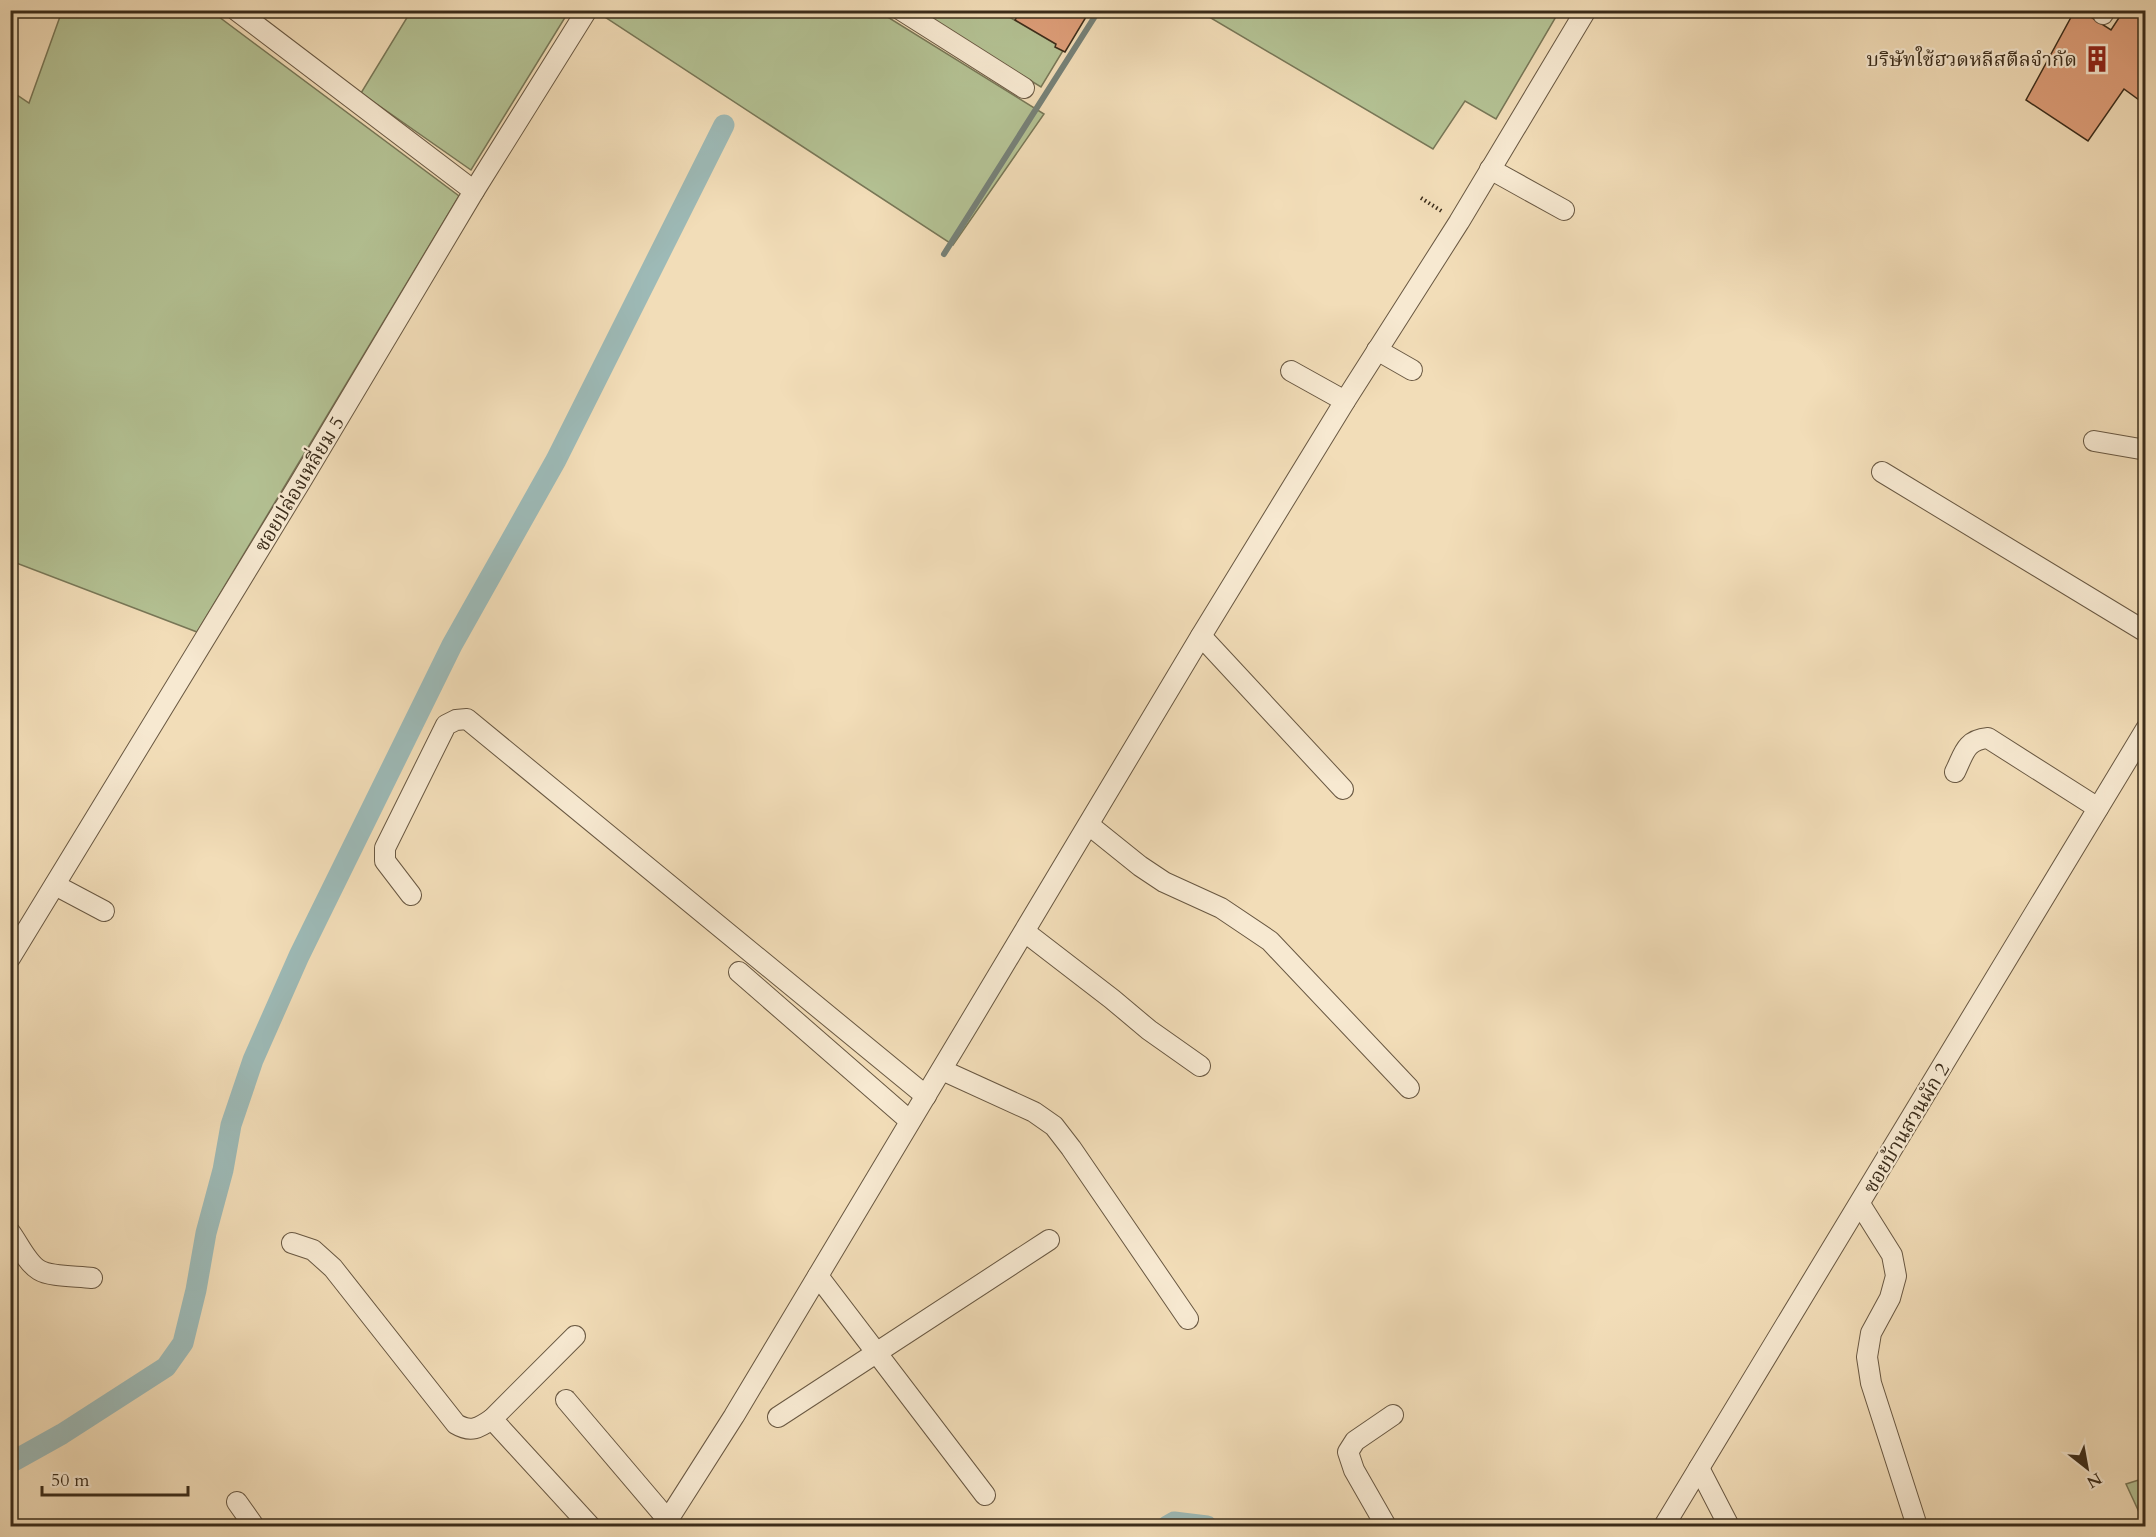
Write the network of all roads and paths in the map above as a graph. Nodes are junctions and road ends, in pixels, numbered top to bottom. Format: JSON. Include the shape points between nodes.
{"nodes":[{"id":1,"x":236,"y":10,"type":"edge"},
{"id":2,"x":587,"y":10,"type":"edge"},
{"id":3,"x":901,"y":10,"type":"edge"},
{"id":4,"x":1586,"y":10,"type":"edge"},
{"id":5,"x":1024,"y":88,"type":"dead end"},
{"id":6,"x":1490,"y":169,"type":"junction"},
{"id":7,"x":474,"y":190,"type":"junction"},
{"id":8,"x":1421,"y":198,"type":"dead end"},
{"id":9,"x":1564,"y":210,"type":"dead end"},
{"id":10,"x":1459,"y":222,"type":"junction"},
{"id":11,"x":1377,"y":350,"type":"junction"},
{"id":12,"x":1412,"y":370,"type":"dead end"},
{"id":13,"x":1292,"y":371,"type":"dead end"},
{"id":14,"x":1345,"y":400,"type":"junction"},
{"id":15,"x":2094,"y":441,"type":"dead end"},
{"id":16,"x":2145,"y":450,"type":"edge"},
{"id":17,"x":1882,"y":472,"type":"dead end"},
{"id":18,"x":2145,"y":632,"type":"edge"},
{"id":19,"x":1201,"y":636,"type":"junction"},
{"id":20,"x":2145,"y":729,"type":"edge"},
{"id":21,"x":1955,"y":772,"type":"dead end"},
{"id":22,"x":1343,"y":789,"type":"dead end"},
{"id":23,"x":2098,"y":808,"type":"junction"},
{"id":24,"x":1089,"y":825,"type":"junction"},
{"id":25,"x":55,"y":885,"type":"junction"},
{"id":26,"x":411,"y":895,"type":"dead end"},
{"id":27,"x":104,"y":911,"type":"dead end"},
{"id":28,"x":1025,"y":932,"type":"junction"},
{"id":29,"x":10,"y":958,"type":"edge"},
{"id":30,"x":739,"y":972,"type":"dead end"},
{"id":31,"x":1200,"y":1066,"type":"dead end"},
{"id":32,"x":942,"y":1070,"type":"junction"},
{"id":33,"x":1409,"y":1088,"type":"dead end"},
{"id":34,"x":926,"y":1096,"type":"junction"},
{"id":35,"x":910,"y":1121,"type":"junction"},
{"id":36,"x":1860,"y":1204,"type":"junction"},
{"id":37,"x":10,"y":1232,"type":"edge"},
{"id":38,"x":1048,"y":1240,"type":"dead end"},
{"id":39,"x":292,"y":1243,"type":"dead end"},
{"id":40,"x":818,"y":1276,"type":"junction"},
{"id":41,"x":92,"y":1278,"type":"dead end"},
{"id":42,"x":1188,"y":1318,"type":"dead end"},
{"id":43,"x":575,"y":1336,"type":"dead end"},
{"id":44,"x":876,"y":1352,"type":"junction"},
{"id":45,"x":566,"y":1400,"type":"dead end"},
{"id":46,"x":1393,"y":1414,"type":"dead end"},
{"id":47,"x":778,"y":1417,"type":"dead end"},
{"id":48,"x":492,"y":1419,"type":"junction"},
{"id":49,"x":1699,"y":1468,"type":"junction"},
{"id":50,"x":985,"y":1495,"type":"dead end"},
{"id":51,"x":237,"y":1502,"type":"dead end"},
{"id":52,"x":666,"y":1524,"type":"edge"},
{"id":53,"x":254,"y":1527,"type":"edge"},
{"id":54,"x":590,"y":1527,"type":"edge"},
{"id":55,"x":1386,"y":1527,"type":"edge"},
{"id":56,"x":1664,"y":1527,"type":"edge"},
{"id":57,"x":1729,"y":1527,"type":"edge"},
{"id":58,"x":1917,"y":1527,"type":"edge"}],
"edges":[{"from":1,"to":7,"type":"street"},
{"from":2,"to":7,"type":"street","name":"ซอยปล่องเหลี่ยม 5"},
{"from":3,"to":5,"type":"street"},
{"from":4,"to":6,"type":"street"},
{"from":6,"to":9,"type":"street"},
{"from":6,"to":10,"type":"street"},
{"from":7,"to":25,"type":"street","name":"ซอยปล่องเหลี่ยม 5"},
{"from":8,"to":10,"type":"path"},
{"from":10,"to":11,"type":"street"},
{"from":11,"to":12,"type":"street"},
{"from":11,"to":14,"type":"street"},
{"from":13,"to":14,"type":"street"},
{"from":14,"to":19,"type":"street"},
{"from":15,"to":16,"type":"street"},
{"from":17,"to":18,"type":"street"},
{"from":19,"to":22,"type":"street"},
{"from":19,"to":24,"type":"street"},
{"from":20,"to":23,"type":"street","name":"ซอยบ้านสวนผัก 2"},
{"from":21,"to":23,"type":"street","via":[[1970,743],[1988,738]]},
{"from":23,"to":36,"type":"street","name":"ซอยบ้านสวนผัก 2"},
{"from":24,"to":28,"type":"street"},
{"from":24,"to":33,"type":"street","via":[[1164,882],[1221,908],[1270,941]]},
{"from":25,"to":27,"type":"street"},
{"from":25,"to":29,"type":"street","name":"ซอยปล่องเหลี่ยม 5"},
{"from":26,"to":34,"type":"street","via":[[385,861],[385,848],[446,725],[467,719]]},
{"from":28,"to":31,"type":"street"},
{"from":28,"to":32,"type":"street"},
{"from":30,"to":35,"type":"street"},
{"from":32,"to":34,"type":"street"},
{"from":32,"to":42,"type":"street","via":[[1035,1112],[1054,1126]]},
{"from":34,"to":35,"type":"street"},
{"from":35,"to":40,"type":"street"},
{"from":36,"to":49,"type":"street","name":"ซอยบ้านสวนผัก 2"},
{"from":36,"to":58,"type":"street","via":[[1892,1255],[1896,1276],[1890,1298],[1871,1333],[1867,1357],[1871,1383]]},
{"from":37,"to":41,"type":"street","via":[[40,1271]]},
{"from":38,"to":44,"type":"street"},
{"from":39,"to":48,"type":"street","via":[[313,1250],[333,1268],[456,1424],[477,1430]]},
{"from":40,"to":44,"type":"street"},
{"from":40,"to":52,"type":"street"},
{"from":43,"to":48,"type":"street"},
{"from":44,"to":47,"type":"street"},
{"from":44,"to":50,"type":"street"},
{"from":45,"to":52,"type":"street"},
{"from":46,"to":55,"type":"street","via":[[1355,1441],[1348,1452]]},
{"from":48,"to":54,"type":"street"},
{"from":49,"to":56,"type":"street","name":"ซอยบ้านสวนผัก 2"},
{"from":49,"to":57,"type":"street"},
{"from":51,"to":53,"type":"street"}]}
